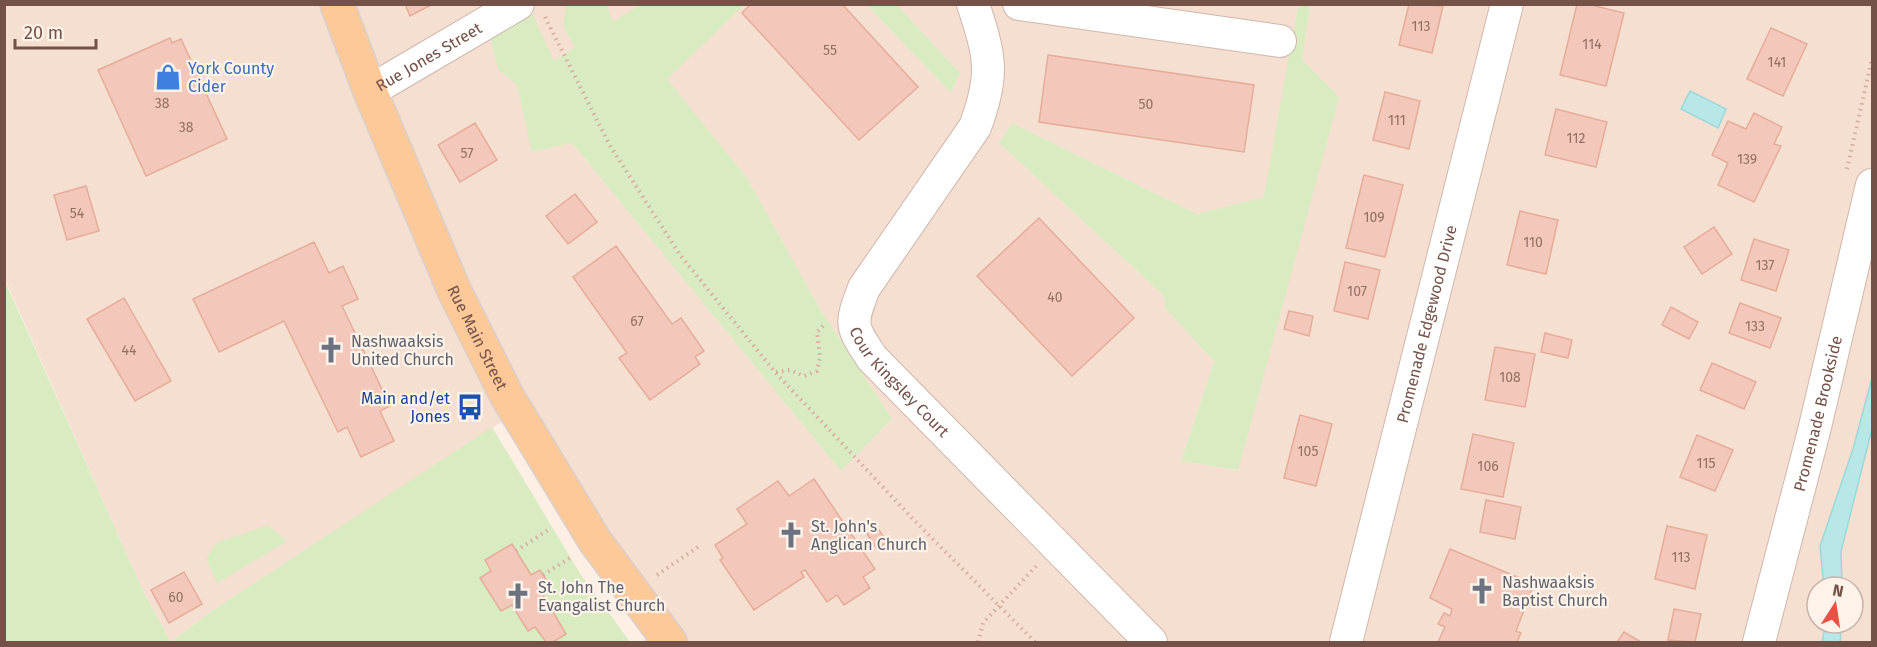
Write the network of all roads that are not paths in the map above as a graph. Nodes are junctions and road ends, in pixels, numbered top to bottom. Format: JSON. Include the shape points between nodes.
{"nodes":[{"id":1,"x":337,"y":4,"type":"edge"},
{"id":2,"x":974,"y":4,"type":"edge"},
{"id":3,"x":1019,"y":4,"type":"edge"},
{"id":4,"x":1508,"y":4,"type":"edge"},
{"id":5,"x":531,"y":10,"type":"edge"},
{"id":6,"x":1280,"y":41,"type":"dead end"},
{"id":7,"x":370,"y":91,"type":"junction"},
{"id":8,"x":1872,"y":184,"type":"edge"},
{"id":9,"x":670,"y":642,"type":"edge"},
{"id":10,"x":1150,"y":642,"type":"edge"},
{"id":11,"x":1346,"y":642,"type":"edge"},
{"id":12,"x":1759,"y":642,"type":"edge"}],
"edges":[{"from":1,"to":7,"type":"main road","name":"Rue Main Street"},
{"from":2,"to":10,"type":"street","name":"Cour Kingsley Court","via":[[987,48],[989,77],[984,103],[975,127],[864,288],[854,315],[856,333],[872,358]]},
{"from":3,"to":6,"type":"street"},
{"from":4,"to":11,"type":"street","name":"Promenade Edgewood Drive"},
{"from":5,"to":7,"type":"street","name":"Rue Jones Street"},
{"from":7,"to":9,"type":"main road","name":"Rue Main Street","via":[[454,290],[515,412],[596,541]]},
{"from":8,"to":12,"type":"street","name":"Promenade Brookside"}]}
